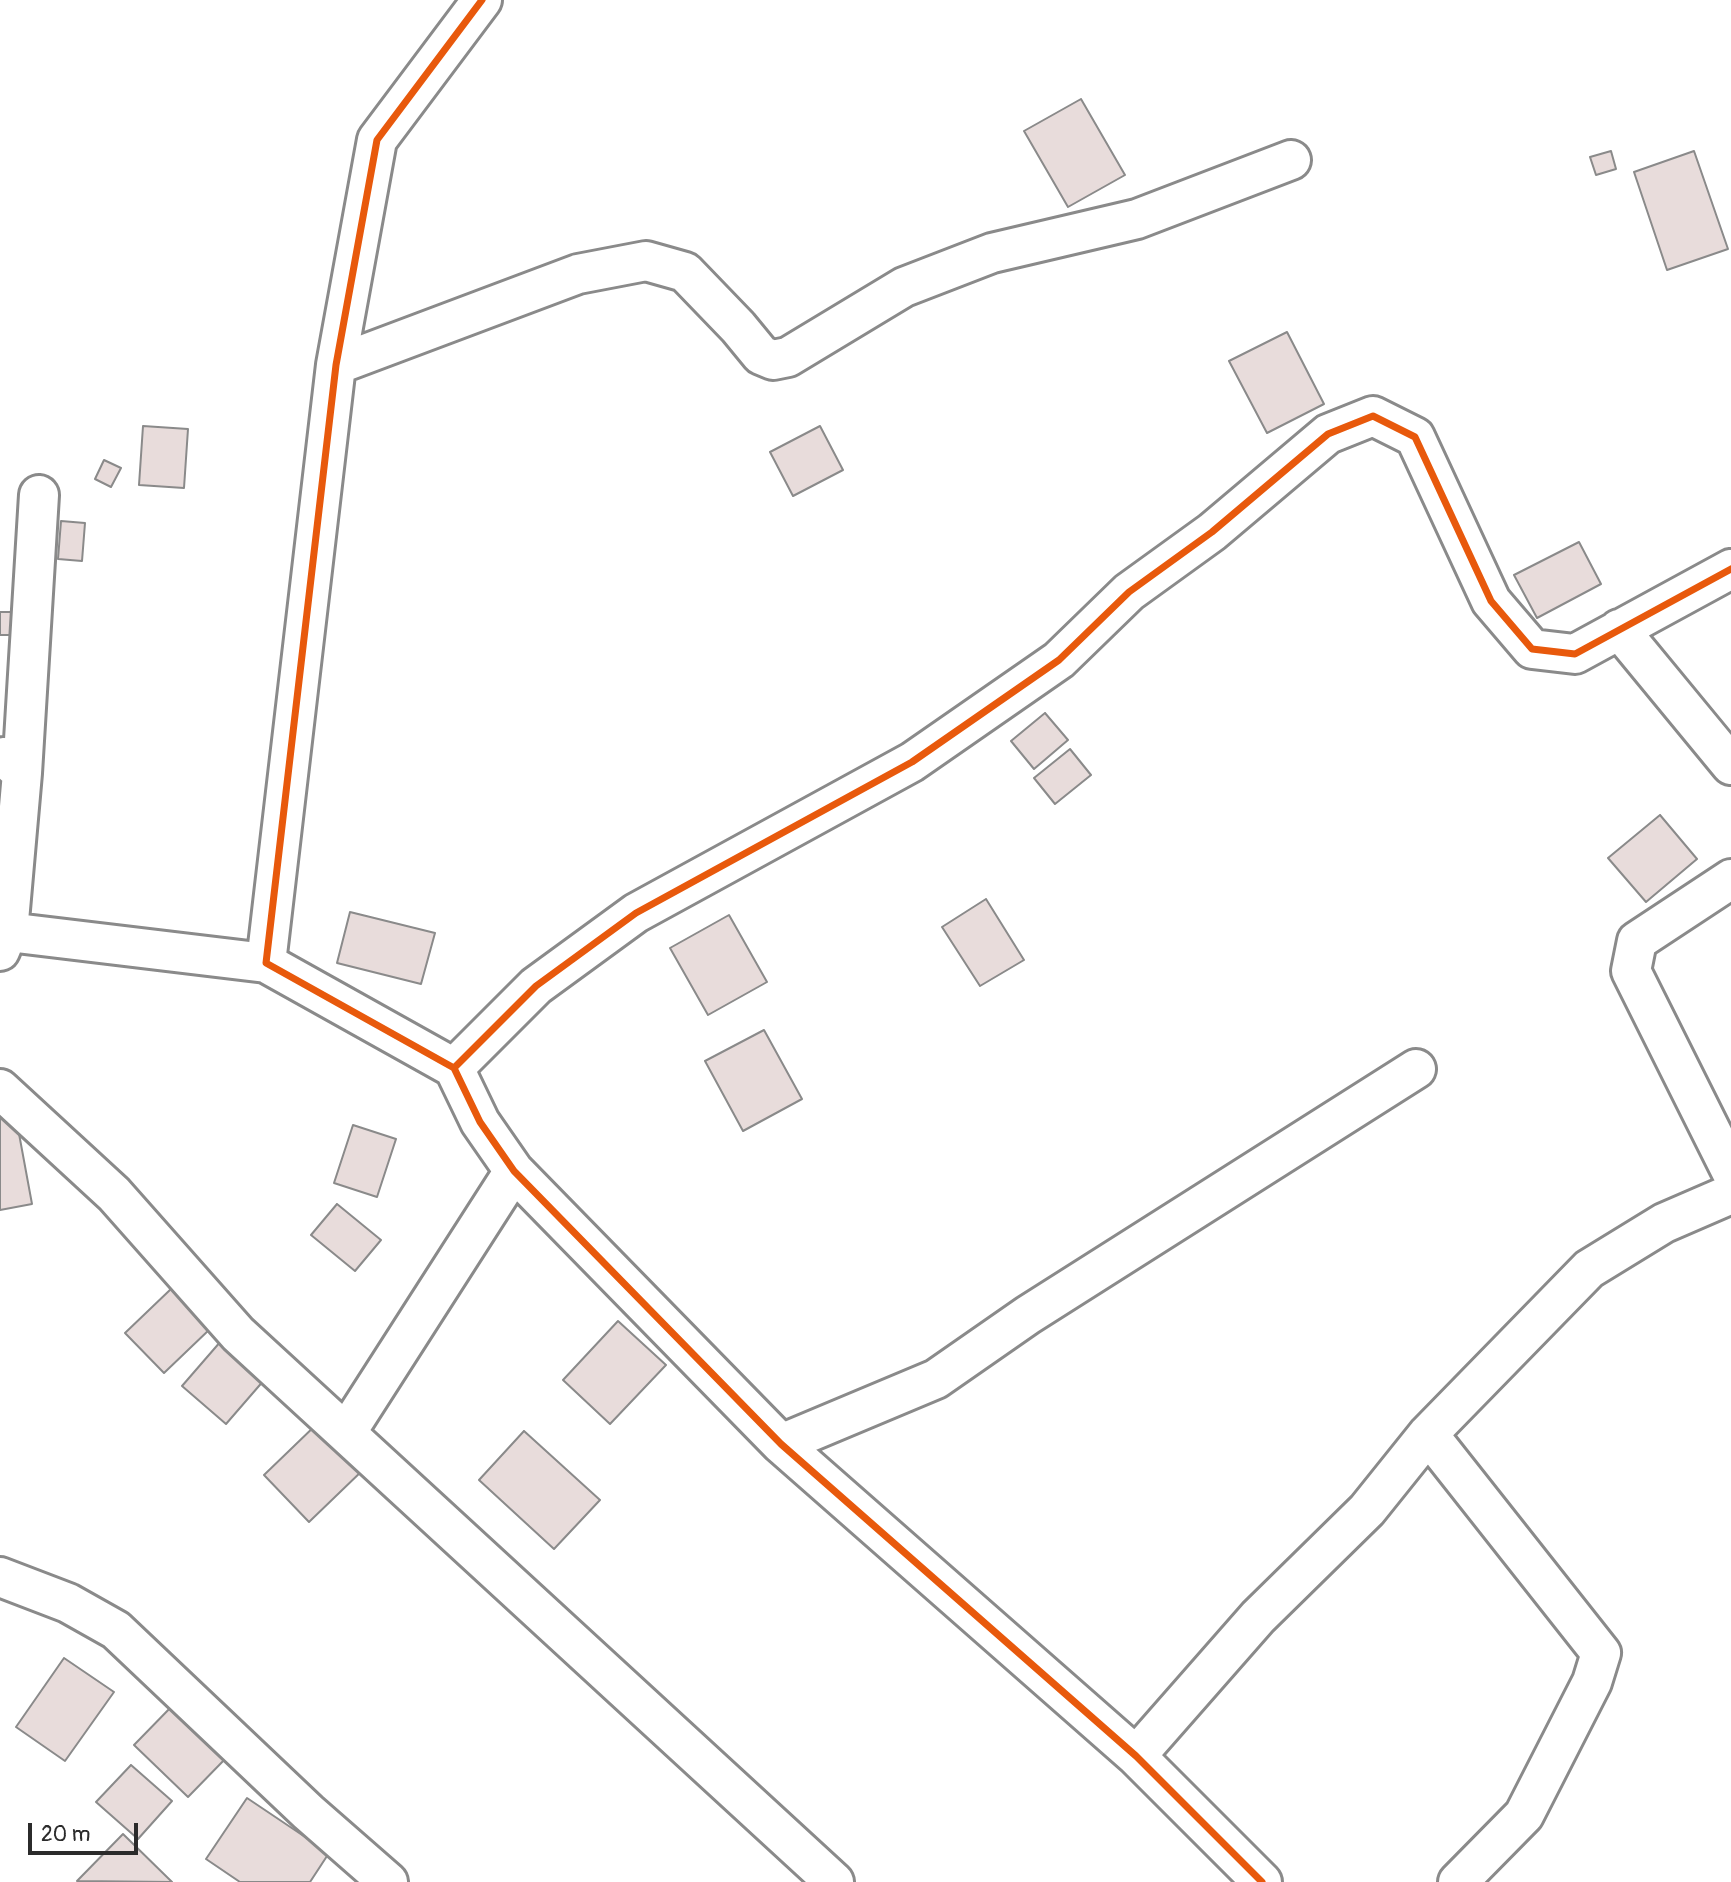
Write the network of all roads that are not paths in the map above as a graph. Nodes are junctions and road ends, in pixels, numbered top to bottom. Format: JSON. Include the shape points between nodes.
{"nodes":[{"id":1,"x":482,"y":0,"type":"edge"},
{"id":2,"x":1291,"y":160,"type":"dead end"},
{"id":3,"x":336,"y":365,"type":"junction"},
{"id":4,"x":39,"y":495,"type":"dead end"},
{"id":5,"x":1731,"y":569,"type":"edge"},
{"id":6,"x":1619,"y":629,"type":"junction"},
{"id":7,"x":11,"y":764,"type":"edge"},
{"id":8,"x":1731,"y":765,"type":"edge"},
{"id":9,"x":1731,"y":879,"type":"edge"},
{"id":10,"x":4,"y":941,"type":"edge"},
{"id":11,"x":266,"y":963,"type":"junction"},
{"id":12,"x":454,"y":1068,"type":"junction"},
{"id":13,"x":1416,"y":1069,"type":"dead end"},
{"id":14,"x":0,"y":1089,"type":"edge"},
{"id":15,"x":514,"y":1171,"type":"junction"},
{"id":16,"x":1731,"y":1171,"type":"edge"},
{"id":17,"x":1731,"y":1194,"type":"edge"},
{"id":18,"x":346,"y":1433,"type":"junction"},
{"id":19,"x":1428,"y":1434,"type":"junction"},
{"id":20,"x":781,"y":1444,"type":"junction"},
{"id":21,"x":0,"y":1577,"type":"edge"},
{"id":22,"x":1136,"y":1756,"type":"junction"},
{"id":23,"x":388,"y":1882,"type":"edge"},
{"id":24,"x":834,"y":1882,"type":"edge"},
{"id":25,"x":1262,"y":1882,"type":"edge"},
{"id":26,"x":1458,"y":1882,"type":"edge"}],
"edges":[{"from":1,"to":3,"type":"street","via":[[377,141]]},
{"from":2,"to":3,"type":"street","via":[[1137,219],[992,253],[904,287],[788,357],[774,360],[761,355],[685,272],[646,261],[578,274]]},
{"from":3,"to":11,"type":"street"},
{"from":4,"to":7,"type":"street"},
{"from":5,"to":6,"type":"street"},
{"from":6,"to":8,"type":"street"},
{"from":6,"to":12,"type":"street","via":[[1575,654],[1532,649],[1490,601],[1415,437],[1373,416],[1328,434],[1212,532],[1129,592],[1059,660],[912,762],[636,913],[537,986]]},
{"from":7,"to":10,"type":"street"},
{"from":9,"to":16,"type":"street","via":[[1637,941],[1631,971]]},
{"from":10,"to":11,"type":"street"},
{"from":11,"to":12,"type":"street"},
{"from":12,"to":15,"type":"street","via":[[480,1122]]},
{"from":13,"to":20,"type":"street","via":[[1028,1315],[936,1379]]},
{"from":14,"to":18,"type":"street","via":[[114,1194],[238,1334]]},
{"from":15,"to":18,"type":"street"},
{"from":15,"to":20,"type":"street"},
{"from":17,"to":19,"type":"street","via":[[1664,1223],[1589,1269]]},
{"from":18,"to":24,"type":"street"},
{"from":19,"to":22,"type":"street","via":[[1367,1510],[1258,1617]]},
{"from":19,"to":26,"type":"street","via":[[1601,1653],[1592,1682],[1524,1815]]},
{"from":20,"to":22,"type":"street"},
{"from":21,"to":23,"type":"street","via":[[68,1603],[116,1630]]},
{"from":22,"to":25,"type":"street"}]}
